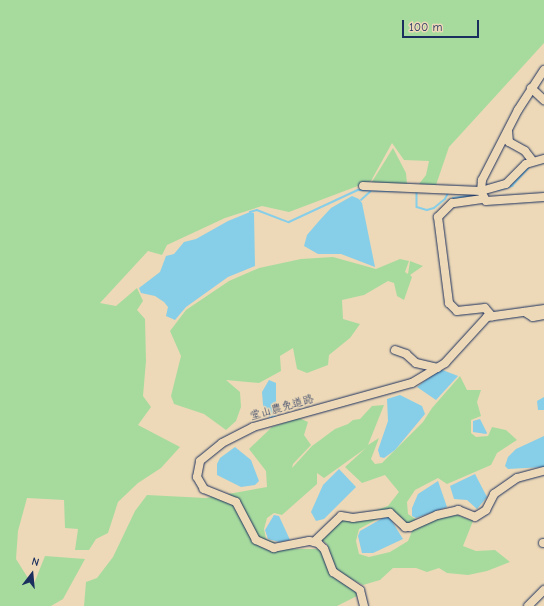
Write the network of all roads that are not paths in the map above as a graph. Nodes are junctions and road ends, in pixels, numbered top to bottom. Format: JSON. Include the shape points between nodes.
{"nodes":[{"id":1,"x":544,"y":70,"type":"edge"},
{"id":2,"x":531,"y":88,"type":"junction"},
{"id":3,"x":544,"y":100,"type":"edge"},
{"id":4,"x":508,"y":129,"type":"junction"},
{"id":5,"x":544,"y":159,"type":"edge"},
{"id":6,"x":532,"y":160,"type":"junction"},
{"id":7,"x":363,"y":186,"type":"dead end"},
{"id":8,"x":482,"y":195,"type":"junction"},
{"id":9,"x":544,"y":197,"type":"edge"},
{"id":10,"x":544,"y":309,"type":"edge"},
{"id":11,"x":525,"y":312,"type":"junction"},
{"id":12,"x":544,"y":315,"type":"edge"},
{"id":13,"x":489,"y":316,"type":"junction"},
{"id":14,"x":395,"y":350,"type":"dead end"},
{"id":15,"x":437,"y":368,"type":"junction"},
{"id":16,"x":544,"y":471,"type":"edge"},
{"id":17,"x":314,"y":542,"type":"junction"},
{"id":18,"x":544,"y":590,"type":"edge"},
{"id":19,"x":364,"y":606,"type":"edge"},
{"id":20,"x":528,"y":606,"type":"edge"}],
"edges":[{"from":1,"to":2,"type":"street"},
{"from":2,"to":3,"type":"street"},
{"from":2,"to":4,"type":"street"},
{"from":4,"to":6,"type":"street","via":[[509,142],[525,151]]},
{"from":4,"to":8,"type":"street","via":[[482,180]]},
{"from":5,"to":6,"type":"street"},
{"from":6,"to":8,"type":"street","via":[[512,181]]},
{"from":7,"to":8,"type":"street"},
{"from":8,"to":9,"type":"street","via":[[492,201]]},
{"from":8,"to":13,"type":"street","via":[[452,203],[438,217],[449,303],[457,311],[485,308]]},
{"from":10,"to":11,"type":"street"},
{"from":11,"to":12,"type":"street","via":[[533,317]]},
{"from":11,"to":13,"type":"street"},
{"from":13,"to":15,"type":"street","name":"堂山農免道路","via":[[454,354]]},
{"from":14,"to":15,"type":"street","via":[[406,354],[416,363]]},
{"from":15,"to":17,"type":"street","name":"堂山農免道路","via":[[400,388],[253,427],[222,443],[200,461],[197,477],[204,489],[236,502],[252,535],[261,545],[281,548]]},
{"from":16,"to":17,"type":"street","via":[[517,478],[494,494],[486,510],[475,517],[458,510],[437,515],[410,527],[405,526],[390,513],[353,518],[341,516]]},
{"from":17,"to":19,"type":"street","via":[[324,549],[333,572],[360,590]]},
{"from":18,"to":20,"type":"street"}]}
